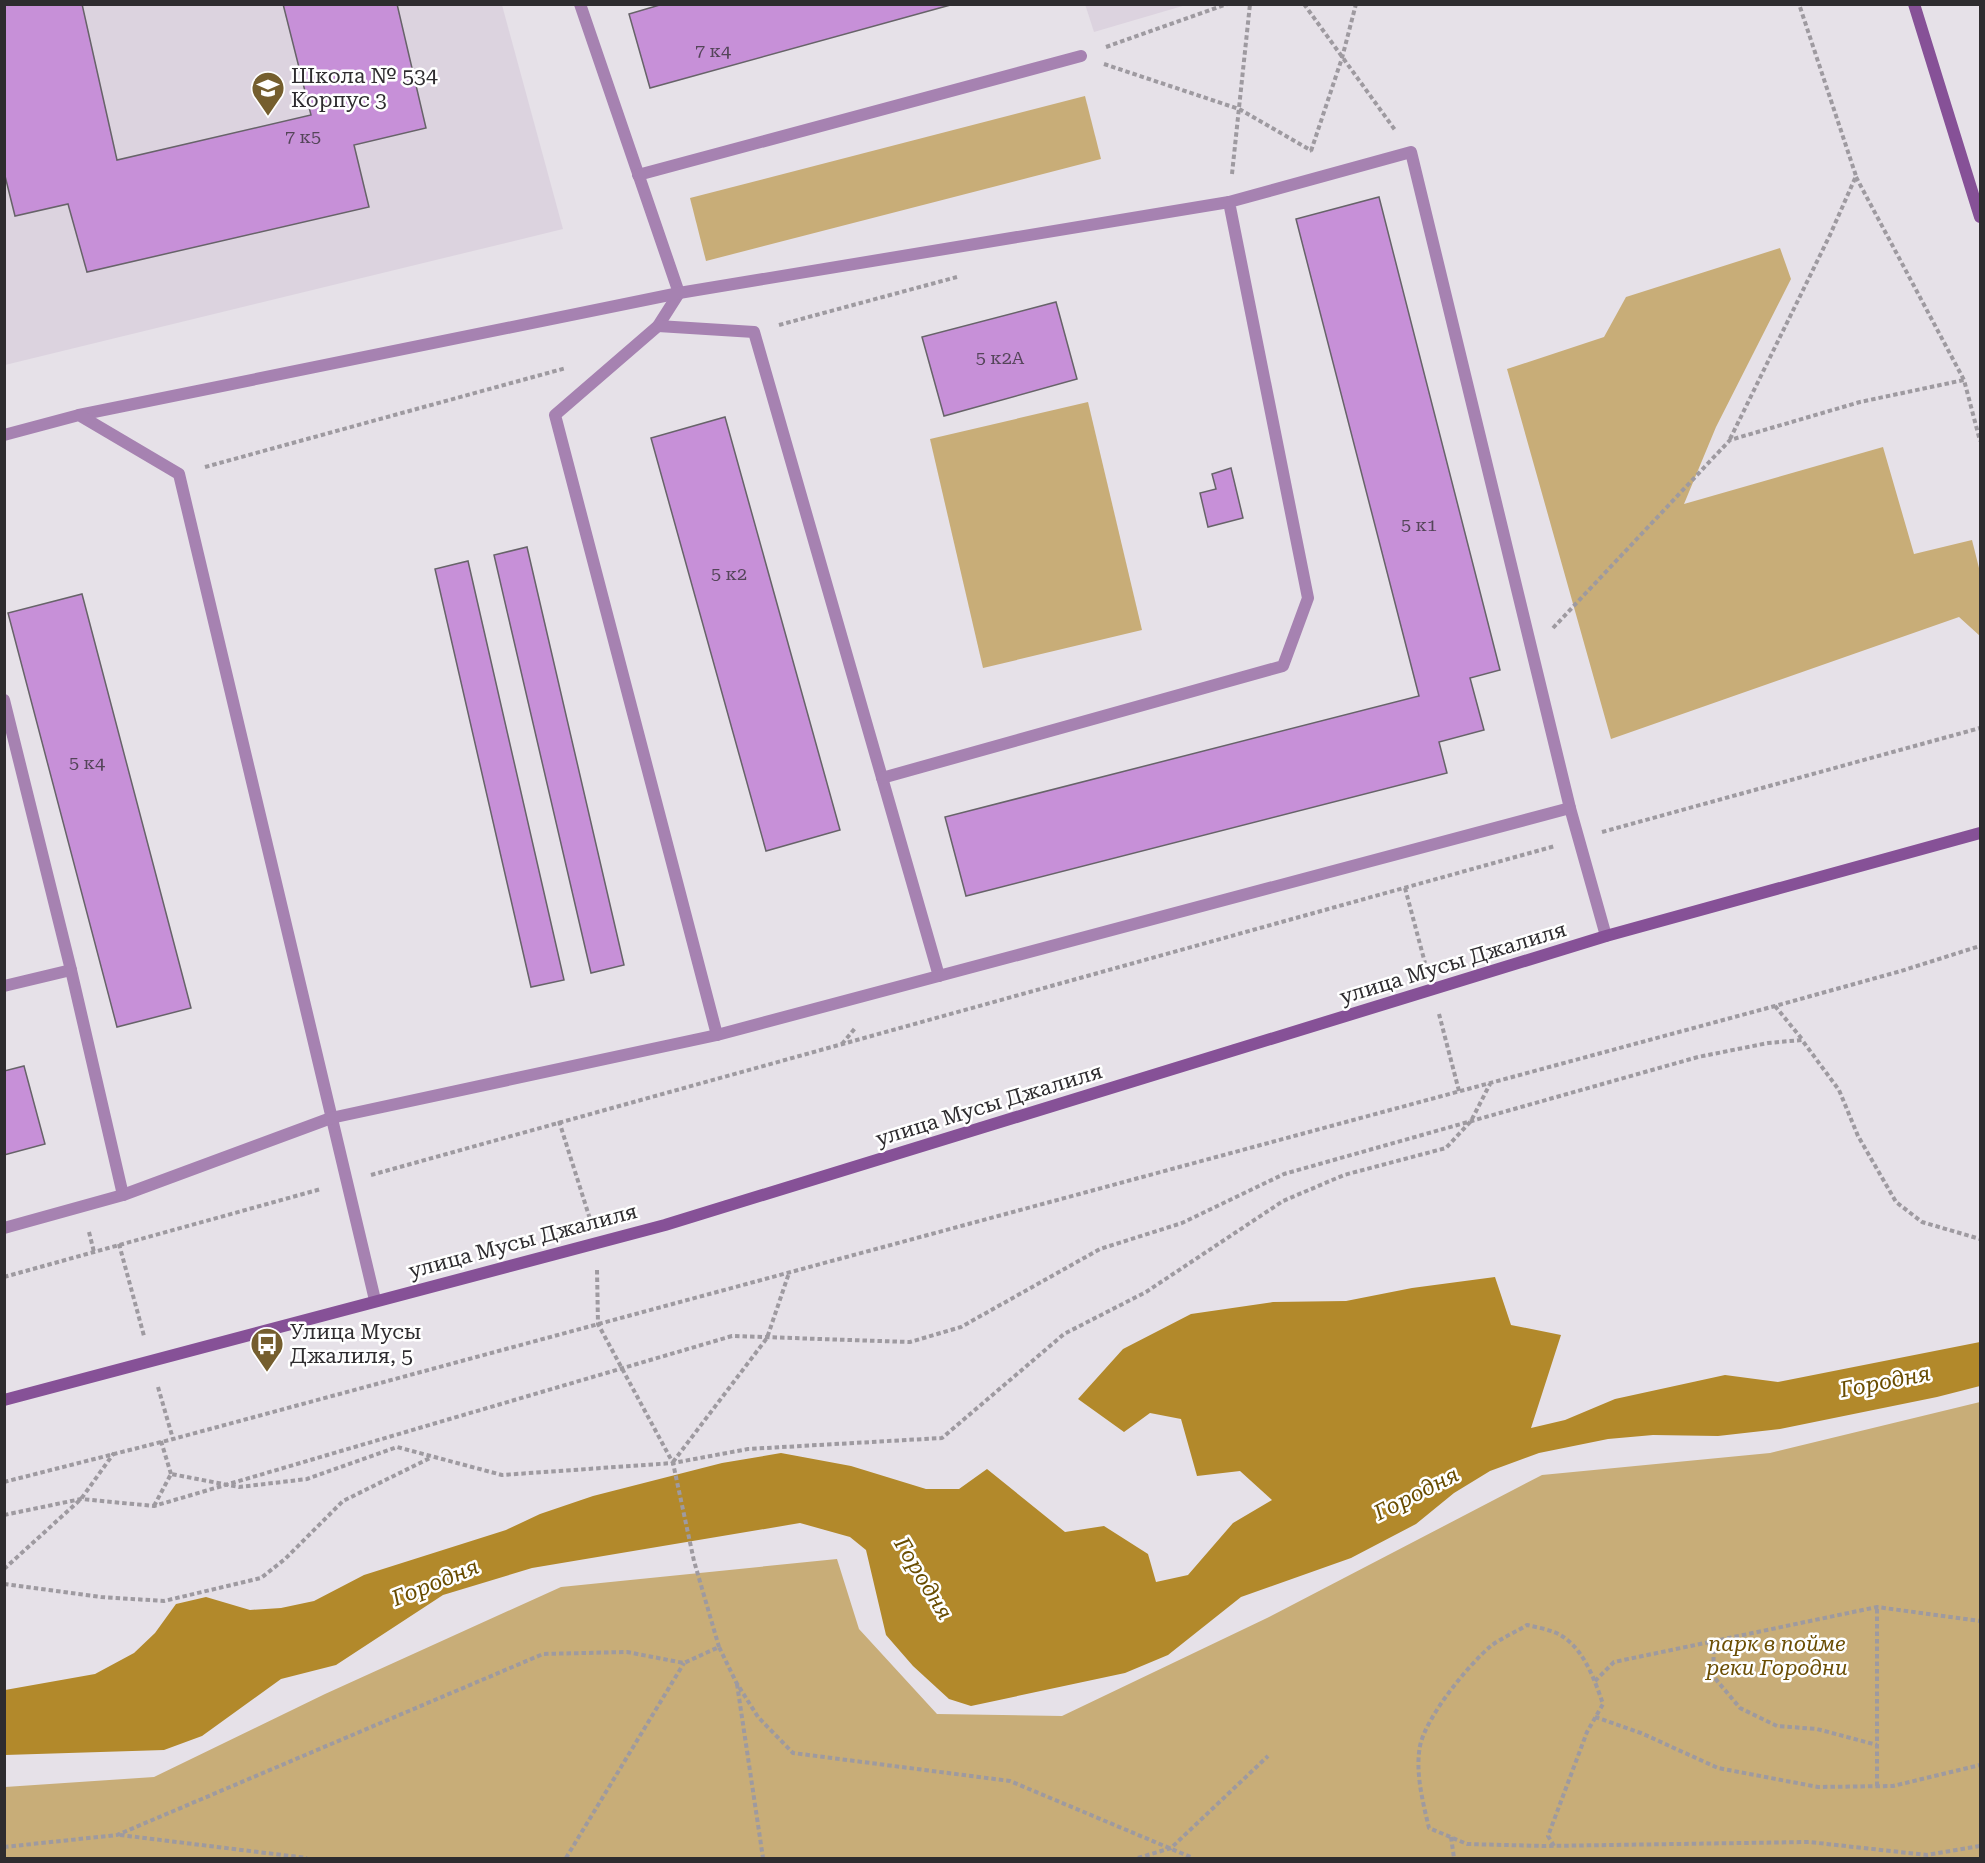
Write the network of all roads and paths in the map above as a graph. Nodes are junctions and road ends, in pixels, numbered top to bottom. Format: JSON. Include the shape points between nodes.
{"nodes":[{"id":1,"x":580,"y":4,"type":"edge"},
{"id":2,"x":1227,"y":4,"type":"edge"},
{"id":3,"x":1304,"y":4,"type":"edge"},
{"id":4,"x":1356,"y":4,"type":"edge"},
{"id":5,"x":1799,"y":4,"type":"edge"},
{"id":6,"x":1914,"y":4,"type":"edge"},
{"id":7,"x":1081,"y":56,"type":"junction"},
{"id":8,"x":1342,"y":58,"type":"junction"},
{"id":9,"x":1311,"y":151,"type":"junction"},
{"id":10,"x":1411,"y":152,"type":"junction"},
{"id":11,"x":1345,"y":170,"type":"junction"},
{"id":12,"x":638,"y":175,"type":"junction"},
{"id":13,"x":1856,"y":176,"type":"junction"},
{"id":14,"x":1229,"y":202,"type":"junction"},
{"id":15,"x":1980,"y":217,"type":"edge"},
{"id":16,"x":679,"y":293,"type":"junction"},
{"id":17,"x":658,"y":326,"type":"junction"},
{"id":18,"x":572,"y":366,"type":"dead end"},
{"id":19,"x":1964,"y":380,"type":"junction"},
{"id":20,"x":79,"y":415,"type":"junction"},
{"id":21,"x":4,"y":435,"type":"edge"},
{"id":22,"x":1730,"y":440,"type":"junction"},
{"id":23,"x":1980,"y":441,"type":"edge"},
{"id":24,"x":179,"y":474,"type":"junction"},
{"id":25,"x":1532,"y":650,"type":"junction"},
{"id":26,"x":4,"y":700,"type":"edge"},
{"id":27,"x":1980,"y":728,"type":"edge"},
{"id":28,"x":882,"y":778,"type":"junction"},
{"id":29,"x":1570,"y":808,"type":"junction"},
{"id":30,"x":1980,"y":833,"type":"edge"},
{"id":31,"x":1579,"y":839,"type":"junction"},
{"id":32,"x":1606,"y":936,"type":"junction"},
{"id":33,"x":1980,"y":946,"type":"edge"},
{"id":34,"x":71,"y":970,"type":"junction"},
{"id":35,"x":939,"y":976,"type":"junction"},
{"id":36,"x":4,"y":986,"type":"edge"},
{"id":37,"x":1775,"y":1006,"type":"junction"},
{"id":38,"x":717,"y":1035,"type":"junction"},
{"id":39,"x":1802,"y":1040,"type":"junction"},
{"id":40,"x":1490,"y":1083,"type":"junction"},
{"id":41,"x":331,"y":1118,"type":"junction"},
{"id":42,"x":1472,"y":1121,"type":"junction"},
{"id":43,"x":346,"y":1182,"type":"junction"},
{"id":44,"x":123,"y":1195,"type":"junction"},
{"id":45,"x":4,"y":1228,"type":"edge"},
{"id":46,"x":1980,"y":1239,"type":"edge"},
{"id":47,"x":119,"y":1244,"type":"junction"},
{"id":48,"x":789,"y":1273,"type":"junction"},
{"id":49,"x":4,"y":1277,"type":"edge"},
{"id":50,"x":375,"y":1300,"type":"junction"},
{"id":51,"x":598,"y":1324,"type":"junction"},
{"id":52,"x":767,"y":1338,"type":"junction"},
{"id":53,"x":151,"y":1361,"type":"junction"},
{"id":54,"x":622,"y":1368,"type":"junction"},
{"id":55,"x":4,"y":1400,"type":"edge"},
{"id":56,"x":173,"y":1439,"type":"junction"},
{"id":57,"x":160,"y":1441,"type":"junction"},
{"id":58,"x":114,"y":1453,"type":"junction"},
{"id":59,"x":432,"y":1456,"type":"junction"},
{"id":60,"x":672,"y":1462,"type":"junction"},
{"id":61,"x":171,"y":1474,"type":"junction"},
{"id":62,"x":4,"y":1482,"type":"edge"},
{"id":63,"x":225,"y":1485,"type":"junction"},
{"id":64,"x":81,"y":1499,"type":"junction"},
{"id":65,"x":154,"y":1506,"type":"junction"},
{"id":66,"x":4,"y":1515,"type":"edge"},
{"id":67,"x":4,"y":1569,"type":"edge"},
{"id":68,"x":4,"y":1584,"type":"edge"},
{"id":69,"x":1877,"y":1607,"type":"junction"},
{"id":70,"x":1980,"y":1621,"type":"edge"},
{"id":71,"x":1714,"y":1642,"type":"junction"},
{"id":72,"x":719,"y":1647,"type":"junction"},
{"id":73,"x":684,"y":1663,"type":"junction"},
{"id":74,"x":1595,"y":1681,"type":"junction"},
{"id":75,"x":736,"y":1682,"type":"junction"},
{"id":76,"x":1595,"y":1717,"type":"junction"},
{"id":77,"x":1877,"y":1745,"type":"junction"},
{"id":78,"x":1268,"y":1756,"type":"dead end"},
{"id":79,"x":1980,"y":1764,"type":"edge"},
{"id":80,"x":1876,"y":1786,"type":"junction"},
{"id":81,"x":117,"y":1835,"type":"junction"},
{"id":82,"x":1450,"y":1837,"type":"junction"},
{"id":83,"x":1554,"y":1846,"type":"junction"},
{"id":84,"x":1980,"y":1846,"type":"edge"},
{"id":85,"x":4,"y":1847,"type":"edge"},
{"id":86,"x":1171,"y":1848,"type":"junction"},
{"id":87,"x":307,"y":1858,"type":"edge"},
{"id":88,"x":567,"y":1858,"type":"edge"},
{"id":89,"x":763,"y":1858,"type":"edge"},
{"id":90,"x":1138,"y":1858,"type":"edge"},
{"id":91,"x":1193,"y":1858,"type":"edge"},
{"id":92,"x":1454,"y":1858,"type":"edge"}],
"edges":[{"from":1,"to":12,"type":"lane"},
{"from":2,"to":7,"type":"path"},
{"from":3,"to":8,"type":"path"},
{"from":4,"to":8,"type":"path"},
{"from":5,"to":13,"type":"path"},
{"from":6,"to":15,"type":"main road"},
{"from":7,"to":9,"type":"path","via":[[1239,109]]},
{"from":7,"to":12,"type":"lane"},
{"from":8,"to":9,"type":"path"},
{"from":8,"to":10,"type":"path"},
{"from":9,"to":11,"type":"path"},
{"from":10,"to":11,"type":"lane"},
{"from":10,"to":25,"type":"lane"},
{"from":11,"to":14,"type":"lane"},
{"from":12,"to":16,"type":"lane"},
{"from":13,"to":19,"type":"path"},
{"from":13,"to":22,"type":"path"},
{"from":14,"to":16,"type":"lane"},
{"from":14,"to":28,"type":"lane","via":[[1308,598],[1283,666]]},
{"from":16,"to":17,"type":"lane"},
{"from":16,"to":20,"type":"lane"},
{"from":17,"to":28,"type":"lane","via":[[754,332]]},
{"from":17,"to":38,"type":"lane","via":[[555,415]]},
{"from":18,"to":24,"type":"path"},
{"from":19,"to":22,"type":"path","via":[[1860,402]]},
{"from":19,"to":23,"type":"path"},
{"from":20,"to":21,"type":"lane"},
{"from":20,"to":24,"type":"lane"},
{"from":22,"to":25,"type":"path"},
{"from":24,"to":41,"type":"lane"},
{"from":25,"to":29,"type":"lane"},
{"from":26,"to":34,"type":"lane"},
{"from":27,"to":31,"type":"path"},
{"from":28,"to":35,"type":"lane"},
{"from":29,"to":31,"type":"lane"},
{"from":29,"to":35,"type":"lane"},
{"from":30,"to":32,"type":"main road","name":"улица Мусы Джалиля"},
{"from":31,"to":32,"type":"lane"},
{"from":31,"to":43,"type":"path"},
{"from":32,"to":50,"type":"main road","name":"улица Мусы Джалиля","via":[[665,1225]]},
{"from":33,"to":37,"type":"path"},
{"from":34,"to":36,"type":"lane"},
{"from":34,"to":44,"type":"lane"},
{"from":35,"to":38,"type":"lane"},
{"from":37,"to":39,"type":"path"},
{"from":37,"to":40,"type":"path"},
{"from":38,"to":41,"type":"lane"},
{"from":39,"to":42,"type":"path","via":[[1698,1057]]},
{"from":39,"to":46,"type":"path","via":[[1839,1090],[1858,1136],[1896,1202],[1922,1222]]},
{"from":40,"to":42,"type":"path"},
{"from":40,"to":48,"type":"path"},
{"from":41,"to":43,"type":"lane"},
{"from":41,"to":44,"type":"lane"},
{"from":42,"to":52,"type":"path","via":[[1284,1174],[1182,1223],[1100,1249],[961,1327],[910,1342]]},
{"from":42,"to":60,"type":"path","via":[[1446,1149],[1344,1175],[1283,1200],[1146,1292],[1064,1334],[942,1438],[748,1449]]},
{"from":43,"to":47,"type":"path"},
{"from":43,"to":50,"type":"lane"},
{"from":44,"to":45,"type":"lane"},
{"from":47,"to":49,"type":"path"},
{"from":47,"to":53,"type":"path"},
{"from":48,"to":51,"type":"path"},
{"from":48,"to":52,"type":"path"},
{"from":50,"to":53,"type":"main road","name":"улица Мусы Джалиля"},
{"from":51,"to":54,"type":"path"},
{"from":51,"to":56,"type":"path"},
{"from":52,"to":54,"type":"path","via":[[732,1336]]},
{"from":52,"to":60,"type":"path"},
{"from":53,"to":55,"type":"main road","name":"улица Мусы Джалиля"},
{"from":53,"to":56,"type":"path"},
{"from":54,"to":60,"type":"path"},
{"from":54,"to":63,"type":"path"},
{"from":56,"to":57,"type":"path"},
{"from":57,"to":58,"type":"path"},
{"from":57,"to":61,"type":"path"},
{"from":58,"to":62,"type":"path"},
{"from":58,"to":64,"type":"path"},
{"from":59,"to":60,"type":"path","via":[[502,1476]]},
{"from":59,"to":63,"type":"path","via":[[397,1447],[307,1479],[239,1488]]},
{"from":59,"to":68,"type":"path","via":[[343,1501],[261,1578],[164,1601]]},
{"from":60,"to":72,"type":"path","via":[[694,1561]]},
{"from":61,"to":63,"type":"path"},
{"from":61,"to":65,"type":"path"},
{"from":63,"to":65,"type":"path"},
{"from":64,"to":65,"type":"path"},
{"from":64,"to":66,"type":"path"},
{"from":64,"to":67,"type":"path"},
{"from":69,"to":70,"type":"path"},
{"from":69,"to":71,"type":"path"},
{"from":69,"to":77,"type":"path"},
{"from":71,"to":74,"type":"path","via":[[1614,1662]]},
{"from":71,"to":77,"type":"path","via":[[1713,1676],[1740,1708],[1777,1726],[1817,1729]]},
{"from":72,"to":73,"type":"path"},
{"from":72,"to":75,"type":"path"},
{"from":73,"to":81,"type":"path","via":[[627,1652],[543,1653]]},
{"from":73,"to":88,"type":"path"},
{"from":74,"to":76,"type":"path","via":[[1603,1704]]},
{"from":74,"to":82,"type":"path","via":[[1579,1651],[1556,1632],[1527,1625],[1491,1646],[1428,1721],[1420,1748],[1421,1796],[1429,1828]]},
{"from":75,"to":86,"type":"path","via":[[758,1717],[793,1753],[1010,1781]]},
{"from":75,"to":89,"type":"path"},
{"from":76,"to":80,"type":"path","via":[[1719,1768],[1818,1787]]},
{"from":76,"to":83,"type":"path","via":[[1548,1836]]},
{"from":77,"to":80,"type":"path"},
{"from":78,"to":86,"type":"path"},
{"from":79,"to":80,"type":"path","via":[[1893,1786]]},
{"from":81,"to":85,"type":"path"},
{"from":81,"to":87,"type":"path"},
{"from":82,"to":83,"type":"path","via":[[1467,1844]]},
{"from":82,"to":92,"type":"path"},
{"from":83,"to":84,"type":"path","via":[[1809,1842],[1927,1855]]},
{"from":86,"to":90,"type":"path"},
{"from":86,"to":91,"type":"path"}]}
